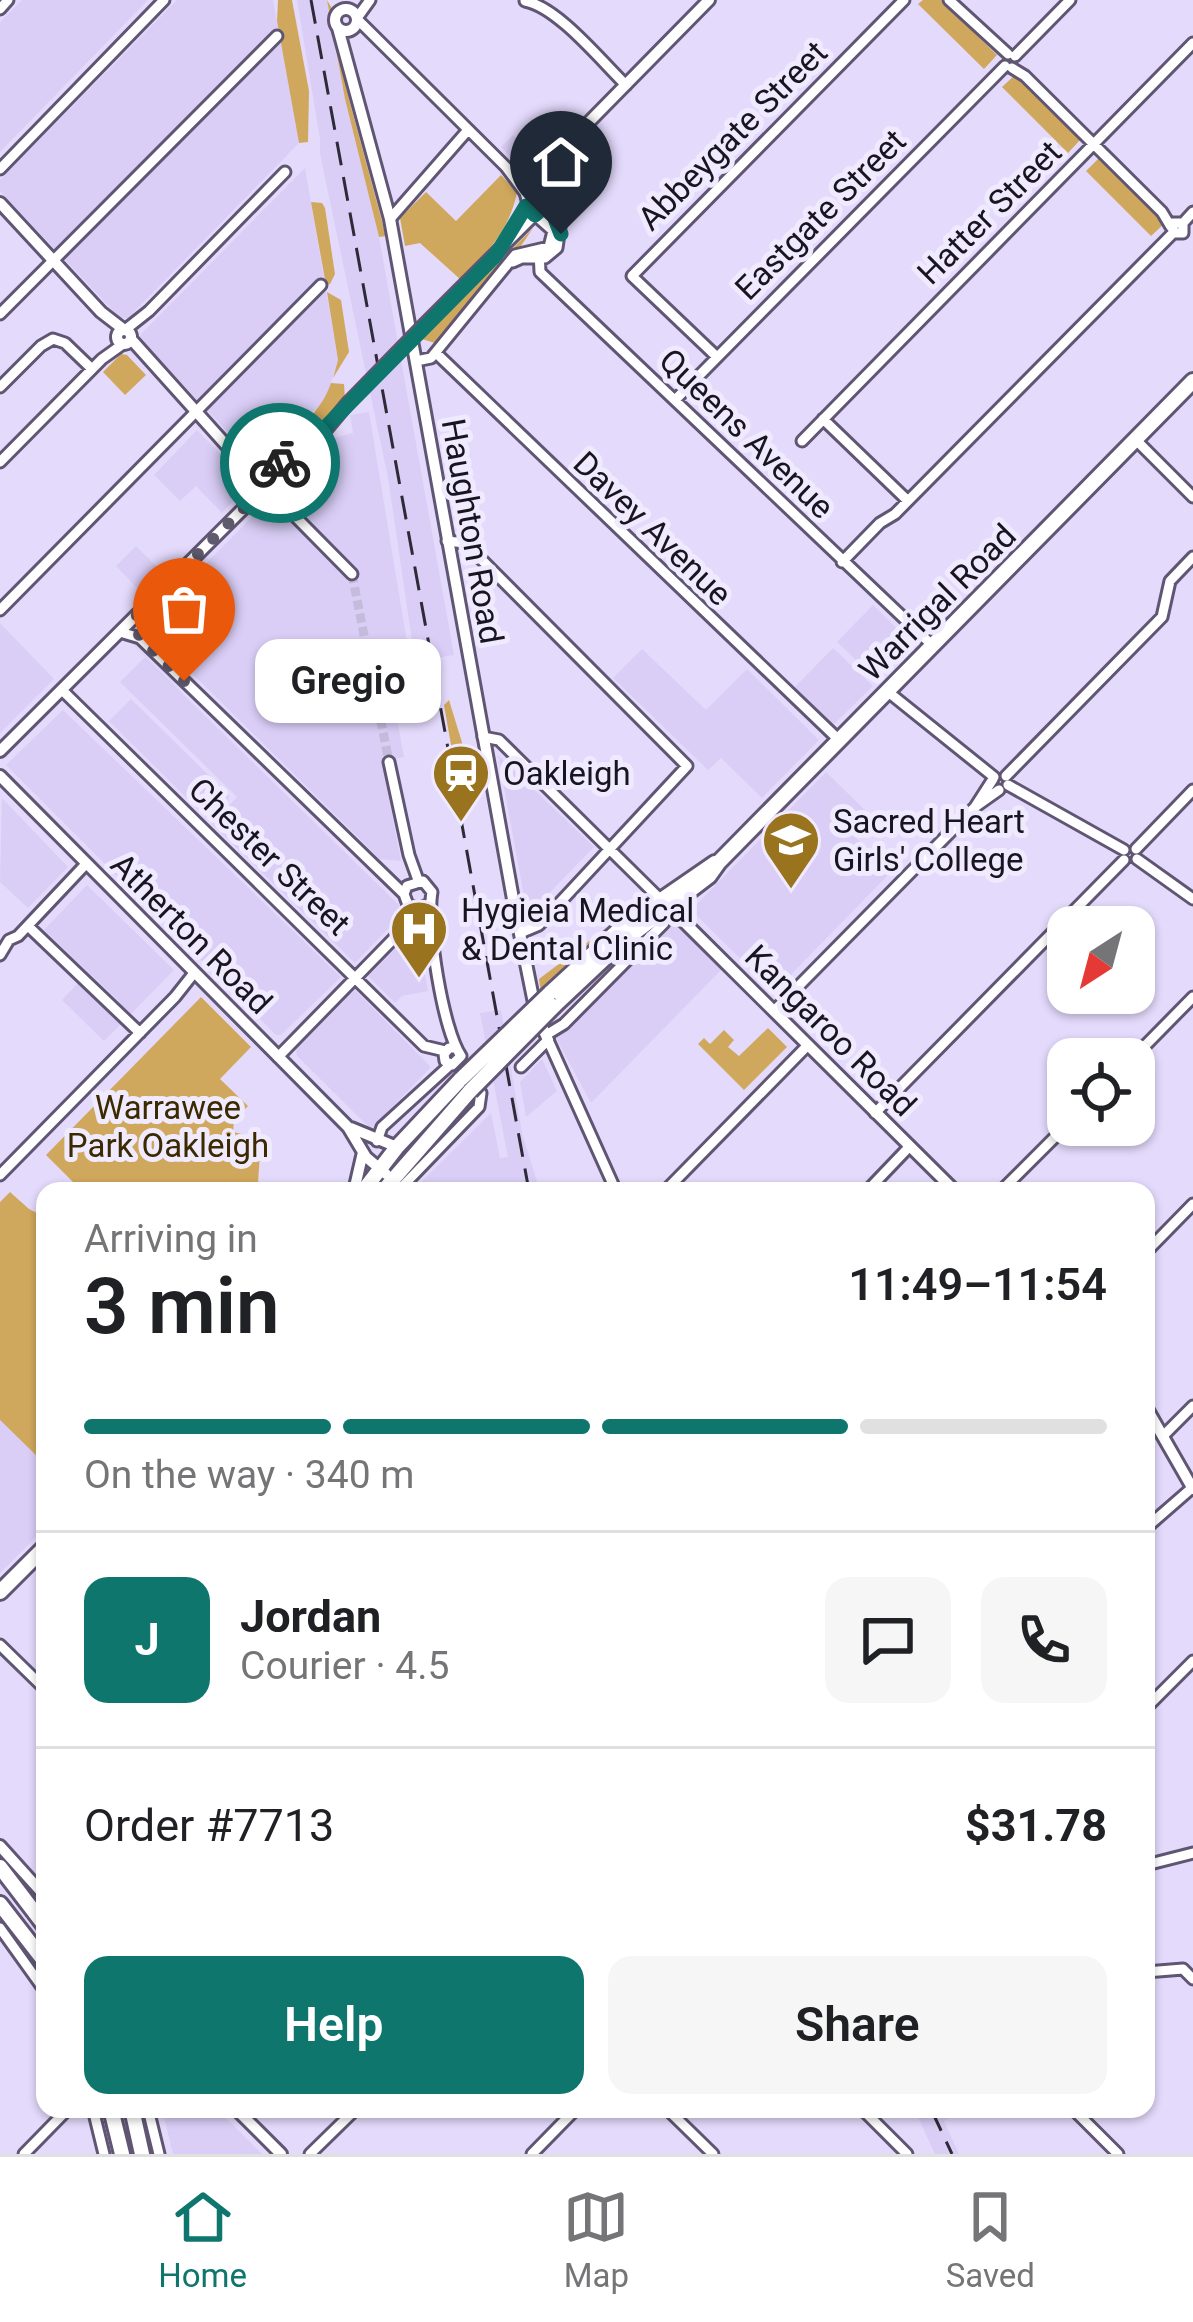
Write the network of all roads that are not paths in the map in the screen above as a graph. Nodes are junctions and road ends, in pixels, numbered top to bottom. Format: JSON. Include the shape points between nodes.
{"nodes":[{"id":1,"x":8,"y":0,"type":"edge"},
{"id":2,"x":164,"y":0,"type":"edge"},
{"id":3,"x":369,"y":0,"type":"edge"},
{"id":4,"x":709,"y":0,"type":"edge"},
{"id":5,"x":904,"y":0,"type":"edge"},
{"id":6,"x":949,"y":0,"type":"edge"},
{"id":7,"x":1070,"y":0,"type":"edge"},
{"id":8,"x":526,"y":1,"type":"edge"},
{"id":9,"x":0,"y":9,"type":"edge"},
{"id":10,"x":347,"y":16,"type":"edge"},
{"id":11,"x":277,"y":35,"type":"dead end"},
{"id":12,"x":1193,"y":43,"type":"edge"},
{"id":13,"x":1010,"y":61,"type":"junction"},
{"id":14,"x":626,"y":86,"type":"junction"},
{"id":15,"x":471,"y":132,"type":"junction"},
{"id":16,"x":1094,"y":144,"type":"junction"},
{"id":17,"x":565,"y":148,"type":"junction"},
{"id":18,"x":2,"y":165,"type":"edge"},
{"id":19,"x":285,"y":172,"type":"dead end"},
{"id":20,"x":547,"y":196,"type":"junction"},
{"id":21,"x":530,"y":199,"type":"junction"},
{"id":22,"x":2,"y":206,"type":"edge"},
{"id":23,"x":1193,"y":212,"type":"edge"},
{"id":24,"x":388,"y":213,"type":"junction"},
{"id":25,"x":1178,"y":228,"type":"junction"},
{"id":26,"x":541,"y":255,"type":"junction"},
{"id":27,"x":53,"y":261,"type":"junction"},
{"id":28,"x":321,"y":285,"type":"dead end"},
{"id":29,"x":0,"y":314,"type":"edge"},
{"id":30,"x":49,"y":327,"type":"dead end"},
{"id":31,"x":124,"y":337,"type":"junction"},
{"id":32,"x":48,"y":340,"type":"junction"},
{"id":33,"x":433,"y":356,"type":"junction"},
{"id":34,"x":717,"y":357,"type":"junction"},
{"id":35,"x":416,"y":361,"type":"junction"},
{"id":36,"x":92,"y":369,"type":"junction"},
{"id":37,"x":1193,"y":381,"type":"edge"},
{"id":38,"x":0,"y":387,"type":"edge"},
{"id":39,"x":675,"y":400,"type":"junction"},
{"id":40,"x":195,"y":412,"type":"junction"},
{"id":41,"x":823,"y":419,"type":"junction"},
{"id":42,"x":315,"y":438,"type":"junction"},
{"id":43,"x":1135,"y":440,"type":"junction"},
{"id":44,"x":802,"y":441,"type":"dead end"},
{"id":45,"x":236,"y":456,"type":"junction"},
{"id":46,"x":0,"y":462,"type":"edge"},
{"id":47,"x":264,"y":470,"type":"junction"},
{"id":48,"x":251,"y":483,"type":"junction"},
{"id":49,"x":278,"y":491,"type":"junction"},
{"id":50,"x":256,"y":496,"type":"junction"},
{"id":51,"x":1193,"y":497,"type":"edge"},
{"id":52,"x":908,"y":501,"type":"junction"},
{"id":53,"x":448,"y":546,"type":"junction"},
{"id":54,"x":1193,"y":557,"type":"edge"},
{"id":55,"x":842,"y":562,"type":"junction"},
{"id":56,"x":352,"y":574,"type":"tunnel mouth"},
{"id":57,"x":0,"y":610,"type":"edge"},
{"id":58,"x":134,"y":618,"type":"junction"},
{"id":59,"x":120,"y":632,"type":"junction"},
{"id":60,"x":140,"y":638,"type":"junction"},
{"id":61,"x":930,"y":647,"type":"junction"},
{"id":62,"x":889,"y":689,"type":"junction"},
{"id":63,"x":62,"y":690,"type":"junction"},
{"id":64,"x":837,"y":742,"type":"junction"},
{"id":65,"x":484,"y":744,"type":"junction"},
{"id":66,"x":0,"y":752,"type":"edge"},
{"id":67,"x":389,"y":762,"type":"tunnel mouth"},
{"id":68,"x":0,"y":776,"type":"edge"},
{"id":69,"x":1000,"y":781,"type":"junction"},
{"id":70,"x":1193,"y":790,"type":"edge"},
{"id":71,"x":611,"y":850,"type":"junction"},
{"id":72,"x":1130,"y":854,"type":"junction"},
{"id":73,"x":85,"y":865,"type":"junction"},
{"id":74,"x":410,"y":887,"type":"junction"},
{"id":75,"x":1193,"y":899,"type":"edge"},
{"id":76,"x":665,"y":903,"type":"junction"},
{"id":77,"x":420,"y":907,"type":"junction"},
{"id":78,"x":28,"y":926,"type":"junction"},
{"id":79,"x":520,"y":933,"type":"junction"},
{"id":80,"x":0,"y":955,"type":"edge"},
{"id":81,"x":196,"y":976,"type":"junction"},
{"id":82,"x":355,"y":976,"type":"junction"},
{"id":83,"x":1193,"y":998,"type":"edge"},
{"id":84,"x":774,"y":1011,"type":"junction"},
{"id":85,"x":140,"y":1033,"type":"junction"},
{"id":86,"x":547,"y":1038,"type":"junction"},
{"id":87,"x":1153,"y":1038,"type":"edge"},
{"id":88,"x":808,"y":1045,"type":"junction"},
{"id":89,"x":278,"y":1057,"type":"junction"},
{"id":90,"x":457,"y":1065,"type":"junction"},
{"id":91,"x":521,"y":1067,"type":"dead end"},
{"id":92,"x":875,"y":1113,"type":"junction"},
{"id":93,"x":348,"y":1126,"type":"junction"},
{"id":94,"x":377,"y":1141,"type":"junction"},
{"id":95,"x":1047,"y":1145,"type":"edge"},
{"id":96,"x":910,"y":1146,"type":"junction"},
{"id":97,"x":397,"y":1147,"type":"junction"},
{"id":98,"x":363,"y":1152,"type":"junction"},
{"id":99,"x":380,"y":1169,"type":"junction"},
{"id":100,"x":0,"y":1174,"type":"edge"},
{"id":101,"x":356,"y":1182,"type":"edge"},
{"id":102,"x":370,"y":1182,"type":"edge"},
{"id":103,"x":395,"y":1182,"type":"edge"},
{"id":104,"x":398,"y":1182,"type":"edge"},
{"id":105,"x":612,"y":1182,"type":"edge"},
{"id":106,"x":674,"y":1182,"type":"edge"},
{"id":107,"x":876,"y":1182,"type":"edge"},
{"id":108,"x":946,"y":1182,"type":"edge"},
{"id":109,"x":1010,"y":1182,"type":"edge"},
{"id":110,"x":1193,"y":1204,"type":"edge"},
{"id":111,"x":1155,"y":1243,"type":"edge"},
{"id":112,"x":1193,"y":1406,"type":"edge"},
{"id":113,"x":1155,"y":1422,"type":"edge"},
{"id":114,"x":1163,"y":1436,"type":"junction"},
{"id":115,"x":1192,"y":1488,"type":"edge"},
{"id":116,"x":1155,"y":1520,"type":"edge"},
{"id":117,"x":36,"y":1556,"type":"edge"},
{"id":118,"x":0,"y":1592,"type":"edge"},
{"id":119,"x":0,"y":1645,"type":"edge"},
{"id":120,"x":1193,"y":1661,"type":"edge"},
{"id":121,"x":36,"y":1680,"type":"edge"},
{"id":122,"x":1155,"y":1699,"type":"edge"},
{"id":123,"x":0,"y":1846,"type":"edge"},
{"id":124,"x":1193,"y":1852,"type":"edge"},
{"id":125,"x":1155,"y":1863,"type":"edge"},
{"id":126,"x":0,"y":1867,"type":"edge"},
{"id":127,"x":36,"y":1886,"type":"edge"},
{"id":128,"x":0,"y":1904,"type":"edge"},
{"id":129,"x":36,"y":1914,"type":"edge"},
{"id":130,"x":0,"y":1928,"type":"edge"},
{"id":131,"x":36,"y":1950,"type":"edge"},
{"id":132,"x":1155,"y":1970,"type":"edge"},
{"id":133,"x":1193,"y":1978,"type":"edge"},
{"id":134,"x":36,"y":1980,"type":"edge"},
{"id":135,"x":59,"y":2118,"type":"edge"},
{"id":136,"x":95,"y":2118,"type":"edge"},
{"id":137,"x":112,"y":2118,"type":"edge"},
{"id":138,"x":134,"y":2118,"type":"edge"},
{"id":139,"x":150,"y":2118,"type":"edge"},
{"id":140,"x":245,"y":2118,"type":"edge"},
{"id":141,"x":347,"y":2118,"type":"edge"},
{"id":142,"x":568,"y":2118,"type":"edge"},
{"id":143,"x":676,"y":2118,"type":"edge"},
{"id":144,"x":871,"y":2118,"type":"edge"},
{"id":145,"x":1082,"y":2118,"type":"edge"},
{"id":146,"x":313,"y":2153,"type":"edge"},
{"id":147,"x":24,"y":2154,"type":"edge"},
{"id":148,"x":104,"y":2154,"type":"edge"},
{"id":149,"x":122,"y":2154,"type":"edge"},
{"id":150,"x":142,"y":2154,"type":"edge"},
{"id":151,"x":159,"y":2154,"type":"edge"},
{"id":152,"x":281,"y":2154,"type":"edge"},
{"id":153,"x":532,"y":2154,"type":"edge"},
{"id":154,"x":713,"y":2154,"type":"edge"},
{"id":155,"x":907,"y":2154,"type":"edge"},
{"id":156,"x":1118,"y":2154,"type":"edge"}],
"edges":[{"from":1,"to":9,"type":"street"},
{"from":2,"to":18,"type":"street"},
{"from":3,"to":10,"type":"street"},
{"from":4,"to":14,"type":"street"},
{"from":5,"to":34,"type":"street","name":"Abbeygate Street","via":[[632,276]]},
{"from":6,"to":13,"type":"street"},
{"from":7,"to":13,"type":"street","name":"Eastgate Street"},
{"from":8,"to":14,"type":"street","via":[[560,22]]},
{"from":10,"to":15,"type":"street"},
{"from":10,"to":24,"type":"street","name":"Haughton Road","via":[[348,60]]},
{"from":11,"to":27,"type":"street"},
{"from":12,"to":16,"type":"street","name":"Hatter Street"},
{"from":13,"to":16,"type":"street"},
{"from":13,"to":34,"type":"street","name":"Eastgate Street"},
{"from":14,"to":17,"type":"street"},
{"from":15,"to":21,"type":"street"},
{"from":15,"to":24,"type":"street"},
{"from":16,"to":25,"type":"street"},
{"from":16,"to":41,"type":"street","name":"Hatter Street"},
{"from":17,"to":20,"type":"street"},
{"from":17,"to":21,"type":"street"},
{"from":19,"to":31,"type":"street"},
{"from":20,"to":21,"type":"street"},
{"from":20,"to":21,"type":"street","via":[[544,207]]},
{"from":20,"to":26,"type":"street","via":[[561,234],[557,248]]},
{"from":21,"to":26,"type":"street","name":"Queens Avenue","via":[[553,230]]},
{"from":21,"to":42,"type":"street","bridge":true,"via":[[496,255]]},
{"from":22,"to":27,"type":"street"},
{"from":23,"to":25,"type":"street"},
{"from":24,"to":35,"type":"street","name":"Haughton Road"},
{"from":25,"to":52,"type":"street"},
{"from":26,"to":33,"type":"street","via":[[509,266]]},
{"from":26,"to":39,"type":"street","name":"Queens Avenue","via":[[540,272]]},
{"from":27,"to":29,"type":"street"},
{"from":27,"to":31,"type":"street"},
{"from":28,"to":40,"type":"street"},
{"from":30,"to":32,"type":"street"},
{"from":31,"to":36,"type":"street"},
{"from":31,"to":40,"type":"street"},
{"from":32,"to":36,"type":"street","via":[[61,340]]},
{"from":32,"to":38,"type":"street"},
{"from":33,"to":35,"type":"street"},
{"from":33,"to":64,"type":"street","name":"Davey Avenue"},
{"from":34,"to":39,"type":"street","name":"Eastgate Street"},
{"from":35,"to":53,"type":"street","name":"Haughton Road"},
{"from":36,"to":46,"type":"street"},
{"from":37,"to":43,"type":"highway","name":"Warrigal Road"},
{"from":39,"to":55,"type":"street","name":"Queens Avenue"},
{"from":40,"to":45,"type":"street"},
{"from":40,"to":57,"type":"street"},
{"from":41,"to":44,"type":"street","name":"Hatter Street"},
{"from":41,"to":52,"type":"street"},
{"from":42,"to":47,"type":"street"},
{"from":42,"to":49,"type":"street"},
{"from":43,"to":51,"type":"street"},
{"from":43,"to":61,"type":"highway","name":"Warrigal Road"},
{"from":45,"to":47,"type":"street"},
{"from":45,"to":48,"type":"street"},
{"from":47,"to":48,"type":"street"},
{"from":47,"to":49,"type":"street","via":[[275,473]]},
{"from":48,"to":50,"type":"street"},
{"from":49,"to":50,"type":"street","via":[[268,500]]},
{"from":49,"to":56,"type":"street"},
{"from":50,"to":58,"type":"street"},
{"from":52,"to":55,"type":"street"},
{"from":53,"to":65,"type":"street","name":"Haughton Road"},
{"from":53,"to":71,"type":"street","via":[[469,550],[686,766]]},
{"from":54,"to":69,"type":"street","via":[[1172,578],[1162,617]]},
{"from":55,"to":61,"type":"street","name":"Queens Avenue"},
{"from":58,"to":59,"type":"street"},
{"from":58,"to":60,"type":"street"},
{"from":59,"to":60,"type":"street"},
{"from":59,"to":63,"type":"street"},
{"from":60,"to":74,"type":"street"},
{"from":61,"to":62,"type":"highway","name":"Warrigal Road"},
{"from":62,"to":64,"type":"highway","name":"Warrigal Road"},
{"from":62,"to":69,"type":"street"},
{"from":63,"to":66,"type":"street"},
{"from":63,"to":82,"type":"street","name":"Chester Street"},
{"from":64,"to":76,"type":"highway","name":"Warrigal Road","via":[[718,862]]},
{"from":65,"to":71,"type":"street","via":[[503,744]]},
{"from":65,"to":79,"type":"street","name":"Haughton Road"},
{"from":67,"to":74,"type":"street"},
{"from":68,"to":73,"type":"street","name":"Atherton Road"},
{"from":69,"to":72,"type":"street"},
{"from":69,"to":84,"type":"street"},
{"from":70,"to":72,"type":"street"},
{"from":71,"to":76,"type":"street"},
{"from":71,"to":79,"type":"street","via":[[539,925]]},
{"from":72,"to":75,"type":"street"},
{"from":72,"to":92,"type":"street"},
{"from":73,"to":78,"type":"street"},
{"from":73,"to":81,"type":"street","name":"Atherton Road"},
{"from":74,"to":77,"type":"street"},
{"from":74,"to":77,"type":"street","via":[[430,888]]},
{"from":76,"to":84,"type":"street","name":"Kangaroo Road"},
{"from":76,"to":86,"type":"street","name":"Warrigal Road","via":[[664,923]]},
{"from":76,"to":90,"type":"highway","name":"Warrigal Road","bridge":true,"via":[[552,999]]},
{"from":77,"to":82,"type":"street"},
{"from":77,"to":90,"type":"street"},
{"from":78,"to":80,"type":"street"},
{"from":78,"to":85,"type":"street"},
{"from":79,"to":86,"type":"street","name":"Haughton Road"},
{"from":81,"to":85,"type":"street"},
{"from":81,"to":89,"type":"street","name":"Atherton Road"},
{"from":82,"to":89,"type":"street"},
{"from":82,"to":90,"type":"street","name":"Chester Street","via":[[424,1046]]},
{"from":83,"to":87,"type":"street"},
{"from":84,"to":88,"type":"street","name":"Kangaroo Road"},
{"from":85,"to":100,"type":"street"},
{"from":86,"to":91,"type":"street","name":"Warrigal Road"},
{"from":86,"to":105,"type":"street"},
{"from":88,"to":92,"type":"street","name":"Kangaroo Road"},
{"from":88,"to":106,"type":"street"},
{"from":89,"to":93,"type":"street","name":"Atherton Road"},
{"from":90,"to":94,"type":"street","via":[[382,1127]]},
{"from":90,"to":97,"type":"highway","name":"Warrigal Road"},
{"from":90,"to":104,"type":"highway","name":"Warrigal Road"},
{"from":92,"to":96,"type":"street","name":"Kangaroo Road"},
{"from":93,"to":94,"type":"street","name":"Atherton Road"},
{"from":93,"to":98,"type":"street","name":"Atherton Road"},
{"from":94,"to":97,"type":"street","name":"Atherton Road"},
{"from":95,"to":109,"type":"street"},
{"from":96,"to":107,"type":"street"},
{"from":96,"to":108,"type":"street","name":"Kangaroo Road"},
{"from":97,"to":99,"type":"highway","name":"Warrigal Road"},
{"from":98,"to":99,"type":"street","name":"Atherton Road"},
{"from":98,"to":101,"type":"street"},
{"from":99,"to":102,"type":"highway","name":"Warrigal Road"},
{"from":99,"to":103,"type":"street","name":"Atherton Road"},
{"from":110,"to":111,"type":"street"},
{"from":112,"to":114,"type":"street"},
{"from":113,"to":114,"type":"street"},
{"from":114,"to":115,"type":"street"},
{"from":115,"to":116,"type":"street"},
{"from":117,"to":118,"type":"highway"},
{"from":119,"to":121,"type":"street"},
{"from":120,"to":122,"type":"street"},
{"from":123,"to":127,"type":"street"},
{"from":124,"to":125,"type":"street"},
{"from":126,"to":129,"type":"highway"},
{"from":128,"to":131,"type":"highway"},
{"from":130,"to":134,"type":"street"},
{"from":132,"to":133,"type":"street","via":[[1186,1964]]},
{"from":135,"to":147,"type":"street"},
{"from":136,"to":148,"type":"street"},
{"from":137,"to":149,"type":"highway"},
{"from":138,"to":150,"type":"highway"},
{"from":139,"to":151,"type":"street"},
{"from":140,"to":152,"type":"street"},
{"from":141,"to":146,"type":"street"},
{"from":142,"to":153,"type":"street"},
{"from":143,"to":154,"type":"street"},
{"from":144,"to":155,"type":"street"},
{"from":145,"to":156,"type":"street"}]}
